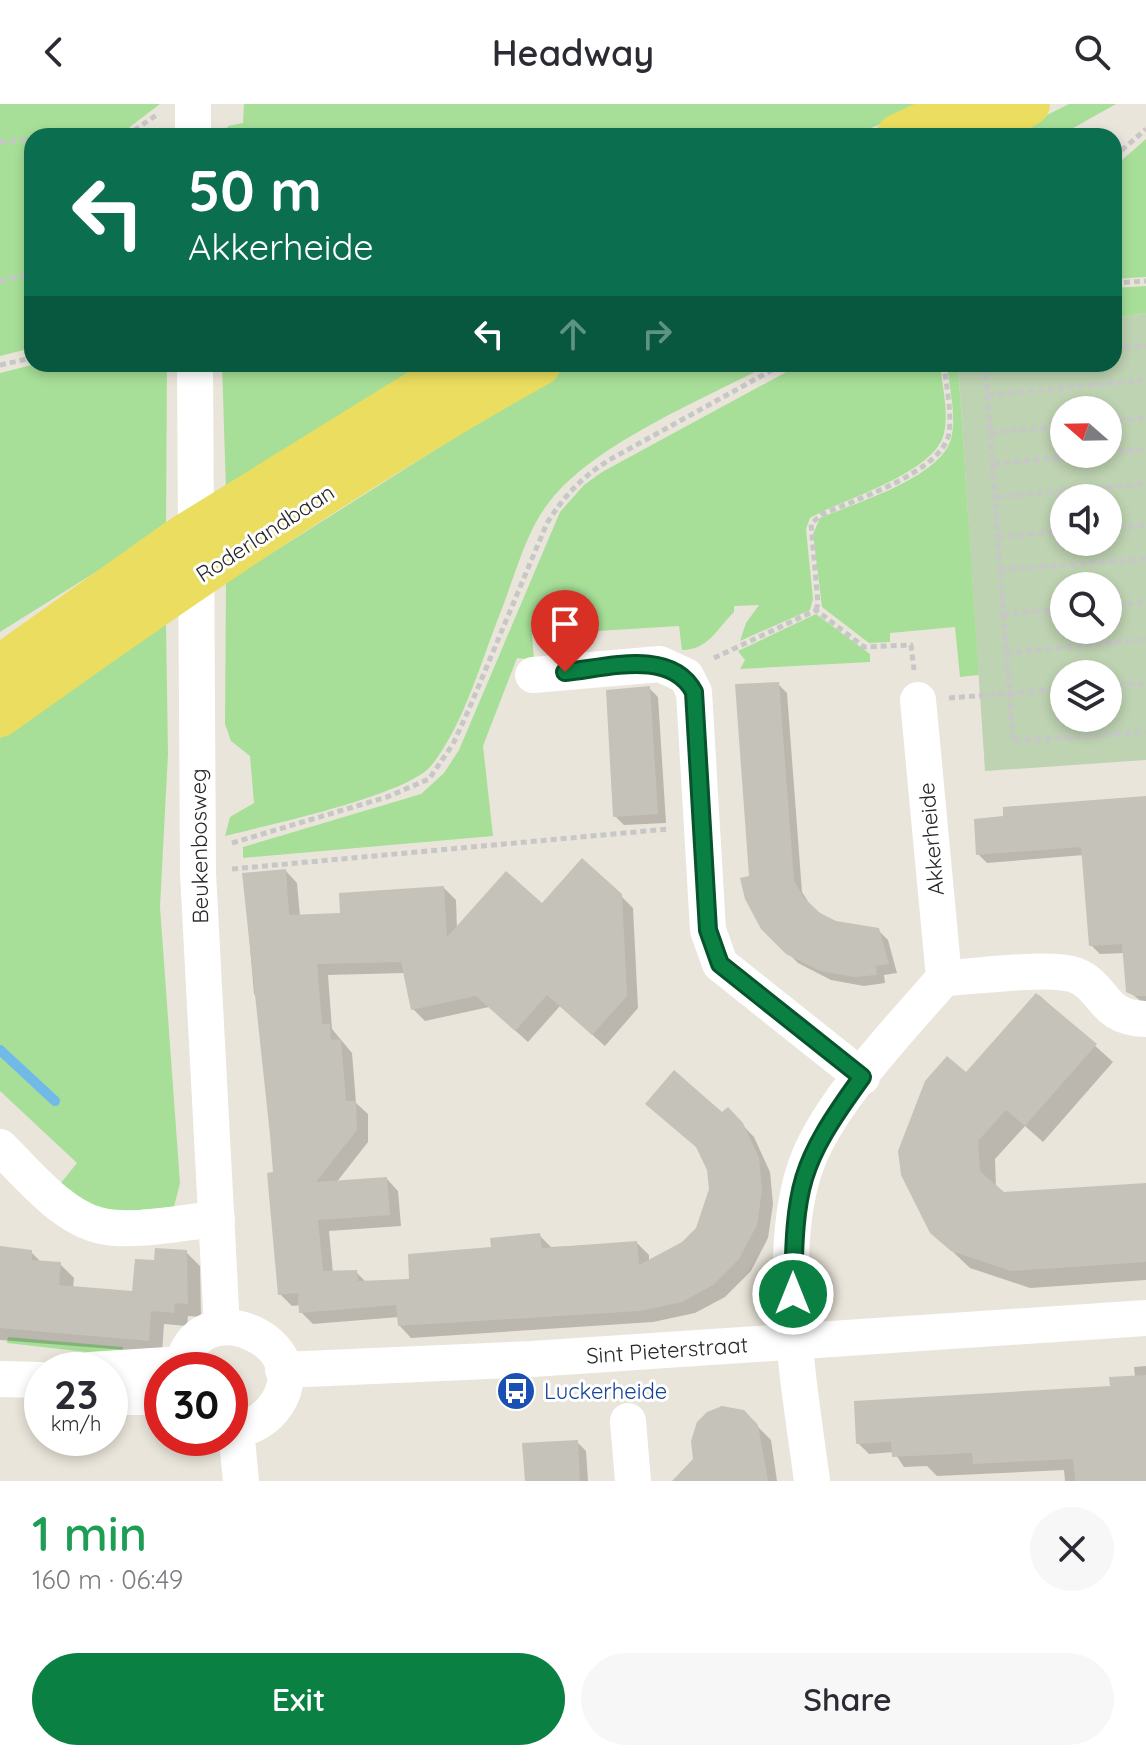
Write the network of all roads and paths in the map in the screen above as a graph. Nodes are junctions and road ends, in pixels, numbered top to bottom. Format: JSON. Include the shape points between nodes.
{"nodes":[{"id":1,"x":966,"y":104,"type":"edge"},
{"id":2,"x":1028,"y":104,"type":"edge"},
{"id":3,"x":178,"y":108,"type":"edge"},
{"id":4,"x":136,"y":128,"type":"edge"},
{"id":5,"x":189,"y":128,"type":"edge"},
{"id":6,"x":915,"y":128,"type":"edge"},
{"id":7,"x":989,"y":128,"type":"edge"},
{"id":8,"x":1146,"y":129,"type":"edge"},
{"id":9,"x":24,"y":140,"type":"edge"},
{"id":10,"x":0,"y":142,"type":"edge"},
{"id":11,"x":1122,"y":150,"type":"edge"},
{"id":12,"x":24,"y":276,"type":"edge"},
{"id":13,"x":0,"y":281,"type":"edge"},
{"id":14,"x":1146,"y":281,"type":"edge"},
{"id":15,"x":1122,"y":282,"type":"edge"},
{"id":16,"x":1146,"y":346,"type":"edge"},
{"id":17,"x":1122,"y":348,"type":"edge"},
{"id":18,"x":24,"y":360,"type":"edge"},
{"id":19,"x":0,"y":365,"type":"edge"},
{"id":20,"x":195,"y":372,"type":"edge"},
{"id":21,"x":450,"y":372,"type":"edge"},
{"id":22,"x":524,"y":372,"type":"edge"},
{"id":23,"x":768,"y":372,"type":"edge"},
{"id":24,"x":944,"y":372,"type":"edge"},
{"id":25,"x":986,"y":372,"type":"edge"},
{"id":26,"x":1146,"y":380,"type":"edge"},
{"id":27,"x":988,"y":395,"type":"junction"},
{"id":28,"x":1146,"y":418,"type":"edge"},
{"id":29,"x":1122,"y":421,"type":"edge"},
{"id":30,"x":1050,"y":427,"type":"edge"},
{"id":31,"x":991,"y":433,"type":"junction"},
{"id":32,"x":1146,"y":449,"type":"edge"},
{"id":33,"x":1122,"y":452,"type":"edge"},
{"id":34,"x":1050,"y":459,"type":"edge"},
{"id":35,"x":994,"y":464,"type":"junction"},
{"id":36,"x":1146,"y":484,"type":"edge"},
{"id":37,"x":997,"y":497,"type":"junction"},
{"id":38,"x":1146,"y":525,"type":"edge"},
{"id":39,"x":1122,"y":527,"type":"edge"},
{"id":40,"x":1050,"y":532,"type":"edge"},
{"id":41,"x":998,"y":537,"type":"junction"},
{"id":42,"x":1146,"y":559,"type":"edge"},
{"id":43,"x":1000,"y":570,"type":"junction"},
{"id":44,"x":1146,"y":602,"type":"edge"},
{"id":45,"x":1122,"y":604,"type":"edge"},
{"id":46,"x":816,"y":610,"type":"junction"},
{"id":47,"x":1050,"y":610,"type":"edge"},
{"id":48,"x":1003,"y":614,"type":"junction"},
{"id":49,"x":1146,"y":639,"type":"edge"},
{"id":50,"x":1006,"y":653,"type":"junction"},
{"id":51,"x":0,"y":667,"type":"edge"},
{"id":52,"x":533,"y":675,"type":"dead end"},
{"id":53,"x":686,"y":676,"type":"junction"},
{"id":54,"x":1146,"y":683,"type":"edge"},
{"id":55,"x":1122,"y":685,"type":"edge"},
{"id":56,"x":1050,"y":690,"type":"edge"},
{"id":57,"x":1009,"y":694,"type":"junction"},
{"id":58,"x":918,"y":700,"type":"junction"},
{"id":59,"x":0,"y":715,"type":"edge"},
{"id":60,"x":1146,"y":732,"type":"edge"},
{"id":61,"x":701,"y":826,"type":"junction"},
{"id":62,"x":219,"y":846,"type":"dead end"},
{"id":63,"x":218,"y":870,"type":"dead end"},
{"id":64,"x":944,"y":978,"type":"junction"},
{"id":65,"x":1146,"y":1019,"type":"edge"},
{"id":66,"x":862,"y":1077,"type":"junction"},
{"id":67,"x":0,"y":1147,"type":"edge"},
{"id":68,"x":217,"y":1219,"type":"junction"},
{"id":69,"x":1146,"y":1318,"type":"edge"},
{"id":70,"x":222,"y":1327,"type":"junction"},
{"id":71,"x":794,"y":1341,"type":"junction"},
{"id":72,"x":190,"y":1352,"type":"edge"},
{"id":73,"x":283,"y":1370,"type":"junction"},
{"id":74,"x":0,"y":1379,"type":"edge"},
{"id":75,"x":24,"y":1380,"type":"edge"},
{"id":76,"x":628,"y":1421,"type":"dead end"},
{"id":77,"x":248,"y":1427,"type":"edge"},
{"id":78,"x":237,"y":1456,"type":"edge"},
{"id":79,"x":241,"y":1481,"type":"edge"},
{"id":80,"x":633,"y":1481,"type":"edge"},
{"id":81,"x":812,"y":1481,"type":"edge"}],
"edges":[{"from":1,"to":6,"type":"main road"},
{"from":2,"to":7,"type":"main road"},
{"from":3,"to":4,"type":"path"},
{"from":3,"to":5,"type":"street"},
{"from":8,"to":11,"type":"path"},
{"from":9,"to":10,"type":"path"},
{"from":12,"to":13,"type":"path"},
{"from":14,"to":15,"type":"path"},
{"from":16,"to":17,"type":"path"},
{"from":18,"to":19,"type":"path"},
{"from":20,"to":68,"type":"street","name":"Beukenbosweg","via":[[198,873]]},
{"from":21,"to":51,"type":"main road","name":"Roderlandbaan","via":[[180,539]]},
{"from":22,"to":59,"type":"main road","name":"Roderlandbaan","via":[[448,414],[156,603]]},
{"from":23,"to":62,"type":"path","via":[[609,460],[563,497],[547,523],[453,744],[429,779],[387,797]]},
{"from":24,"to":46,"type":"path","via":[[948,434],[937,454],[904,478],[811,524]]},
{"from":25,"to":27,"type":"path"},
{"from":26,"to":27,"type":"path"},
{"from":27,"to":31,"type":"path"},
{"from":28,"to":29,"type":"path"},
{"from":30,"to":31,"type":"path"},
{"from":31,"to":35,"type":"path"},
{"from":32,"to":33,"type":"path"},
{"from":34,"to":35,"type":"path"},
{"from":35,"to":37,"type":"path"},
{"from":36,"to":37,"type":"path"},
{"from":37,"to":41,"type":"path"},
{"from":38,"to":39,"type":"path"},
{"from":40,"to":41,"type":"path"},
{"from":41,"to":43,"type":"path"},
{"from":42,"to":43,"type":"path"},
{"from":43,"to":48,"type":"path"},
{"from":44,"to":45,"type":"path"},
{"from":46,"to":53,"type":"path","via":[[722,653]]},
{"from":46,"to":58,"type":"path","via":[[864,647],[911,645]]},
{"from":47,"to":48,"type":"path"},
{"from":48,"to":50,"type":"path"},
{"from":49,"to":50,"type":"path"},
{"from":50,"to":57,"type":"path"},
{"from":52,"to":53,"type":"street","via":[[660,664]]},
{"from":53,"to":61,"type":"street","via":[[694,692]]},
{"from":54,"to":55,"type":"path"},
{"from":56,"to":57,"type":"path"},
{"from":57,"to":58,"type":"path"},
{"from":57,"to":60,"type":"path","via":[[1013,741]]},
{"from":58,"to":64,"type":"street","name":"Akkerheide"},
{"from":61,"to":63,"type":"path"},
{"from":61,"to":66,"type":"street","via":[[708,930],[720,964]]},
{"from":64,"to":65,"type":"street","via":[[1074,975],[1117,1013]]},
{"from":64,"to":66,"type":"street"},
{"from":66,"to":71,"type":"street","via":[[823,1130],[805,1166],[795,1205]]},
{"from":67,"to":68,"type":"street","via":[[60,1202],[98,1225]]},
{"from":68,"to":70,"type":"street","name":"Beukenbosweg"},
{"from":69,"to":71,"type":"street","name":"Sint Pieterstraat"},
{"from":70,"to":72,"type":"street","via":[[197,1340]]},
{"from":70,"to":73,"type":"street","via":[[261,1335],[278,1354]]},
{"from":71,"to":73,"type":"street","name":"Sint Pieterstraat"},
{"from":71,"to":81,"type":"street"},
{"from":73,"to":77,"type":"street","via":[[276,1405]]},
{"from":74,"to":75,"type":"street"},
{"from":76,"to":80,"type":"street"},
{"from":78,"to":79,"type":"street"}]}
